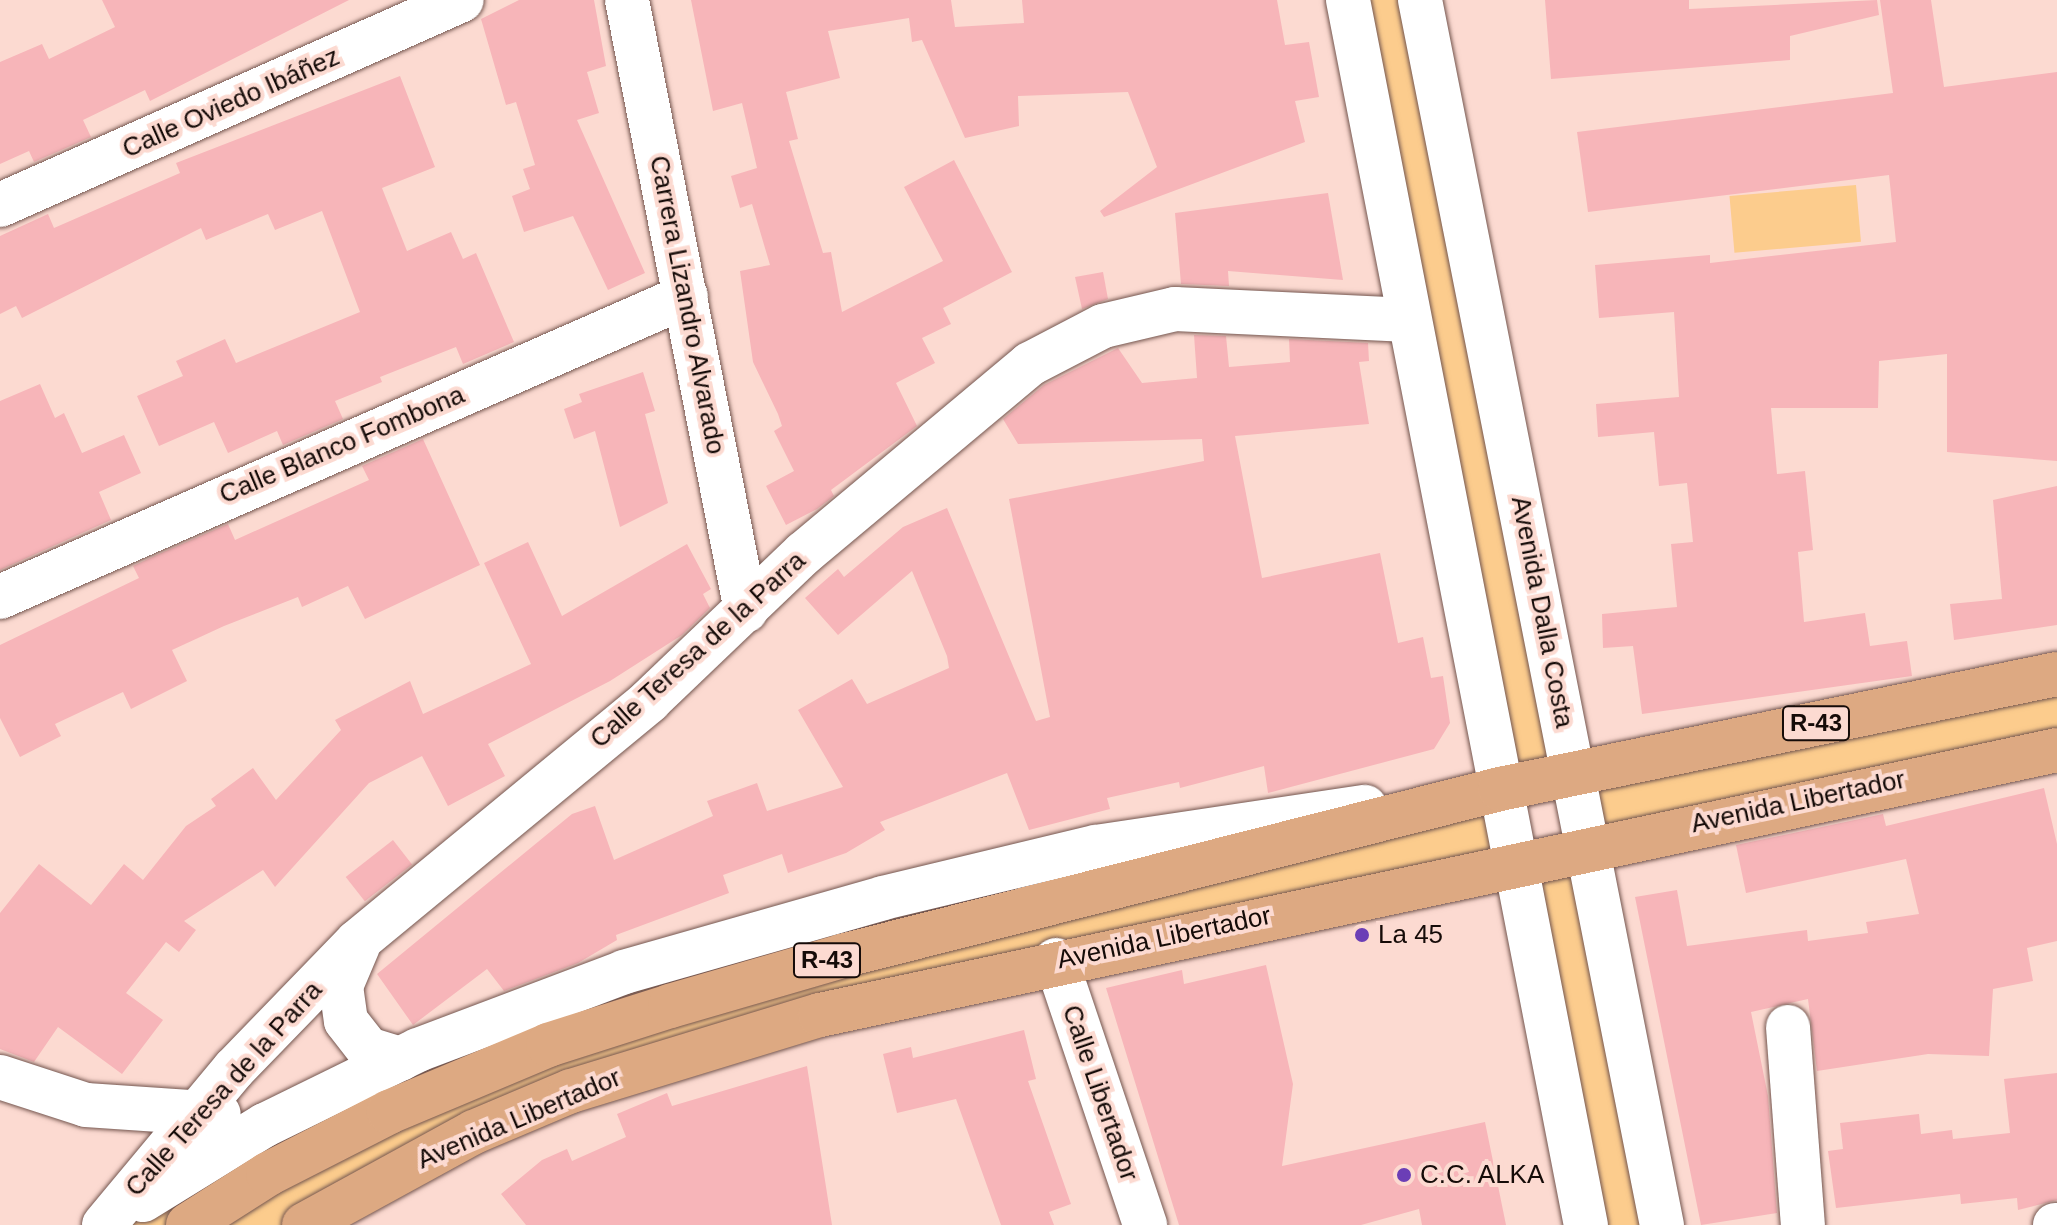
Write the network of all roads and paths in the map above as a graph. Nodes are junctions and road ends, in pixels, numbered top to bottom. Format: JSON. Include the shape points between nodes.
{"nodes":[{"id":1,"x":462,"y":0,"type":"edge"},
{"id":2,"x":627,"y":0,"type":"edge"},
{"id":3,"x":1348,"y":0,"type":"edge"},
{"id":4,"x":1420,"y":0,"type":"edge"},
{"id":5,"x":0,"y":205,"type":"edge"},
{"id":6,"x":686,"y":296,"type":"junction"},
{"id":7,"x":1409,"y":320,"type":"junction"},
{"id":8,"x":0,"y":597,"type":"edge"},
{"id":9,"x":746,"y":611,"type":"junction"},
{"id":10,"x":2057,"y":674,"type":"edge"},
{"id":11,"x":2057,"y":750,"type":"edge"},
{"id":12,"x":1574,"y":773,"type":"junction"},
{"id":13,"x":1500,"y":789,"type":"junction"},
{"id":14,"x":1589,"y":848,"type":"junction"},
{"id":15,"x":1515,"y":865,"type":"junction"},
{"id":16,"x":368,"y":932,"type":"junction"},
{"id":17,"x":1056,"y":960,"type":"junction"},
{"id":18,"x":291,"y":1010,"type":"junction"},
{"id":19,"x":1788,"y":1027,"type":"dead end"},
{"id":20,"x":401,"y":1059,"type":"junction"},
{"id":21,"x":0,"y":1077,"type":"edge"},
{"id":22,"x":309,"y":1102,"type":"junction"},
{"id":23,"x":106,"y":1107,"type":"junction"},
{"id":24,"x":198,"y":1112,"type":"junction"},
{"id":25,"x":106,"y":1225,"type":"edge"},
{"id":26,"x":188,"y":1225,"type":"edge"},
{"id":27,"x":304,"y":1225,"type":"edge"},
{"id":28,"x":1145,"y":1225,"type":"edge"},
{"id":29,"x":1586,"y":1225,"type":"edge"},
{"id":30,"x":1662,"y":1225,"type":"edge"},
{"id":31,"x":1803,"y":1225,"type":"edge"}],
"edges":[{"from":1,"to":5,"type":"street","name":"Calle Oviedo Ibáñez"},
{"from":2,"to":6,"type":"street","name":"Carrera Lizandro Alvarado"},
{"from":3,"to":7,"type":"street"},
{"from":4,"to":12,"type":"street","name":"Avenida Dalla Costa"},
{"from":6,"to":8,"type":"street","name":"Calle Blanco Fombona"},
{"from":6,"to":9,"type":"street","name":"Carrera Lizandro Alvarado"},
{"from":7,"to":9,"type":"street","name":"Calle Teresa de la Parra","via":[[1175,309],[1103,326],[1030,364],[804,553]]},
{"from":7,"to":13,"type":"street"},
{"from":9,"to":16,"type":"street","name":"Calle Teresa de la Parra","via":[[649,701]]},
{"from":10,"to":12,"type":"main road","name":"Avenida Libertador","number":"R-43"},
{"from":11,"to":14,"type":"main road","name":"Avenida Libertador","number":"R-43"},
{"from":12,"to":13,"type":"main road","name":"Avenida Libertador","number":"R-43"},
{"from":12,"to":14,"type":"street","name":"Avenida Dalla Costa"},
{"from":13,"to":15,"type":"street"},
{"from":13,"to":20,"type":"street","name":"Avenida Libertador","number":"R-43","via":[[1206,829],[991,871],[624,972]]},
{"from":13,"to":26,"type":"main road","name":"Avenida Libertador","number":"R-43","via":[[842,956],[548,1045],[329,1141]]},
{"from":14,"to":15,"type":"main road","name":"Avenida Libertador","number":"R-43"},
{"from":14,"to":30,"type":"street","name":"Avenida Dalla Costa"},
{"from":15,"to":17,"type":"main road","name":"Avenida Libertador","number":"R-43"},
{"from":15,"to":29,"type":"street"},
{"from":16,"to":18,"type":"street","name":"Calle Teresa de la Parra"},
{"from":16,"to":20,"type":"street","via":[[347,969],[342,1005],[368,1049]]},
{"from":17,"to":27,"type":"main road","name":"Avenida Libertador","number":"R-43","via":[[820,1015],[571,1091],[474,1132]]},
{"from":17,"to":28,"type":"street","name":"Calle Libertador"},
{"from":18,"to":23,"type":"street","via":[[179,1081]]},
{"from":18,"to":24,"type":"street","name":"Calle Teresa de la Parra"},
{"from":19,"to":31,"type":"street"},
{"from":20,"to":22,"type":"street","name":"Avenida Libertador","number":"R-43"},
{"from":21,"to":23,"type":"street","via":[[59,1099]]},
{"from":22,"to":24,"type":"street"},
{"from":22,"to":25,"type":"street","name":"Avenida Libertador","number":"R-43","via":[[217,1152]]},
{"from":23,"to":24,"type":"street"},
{"from":24,"to":25,"type":"street","name":"Calle Teresa de la Parra","number":"R-43"}]}
